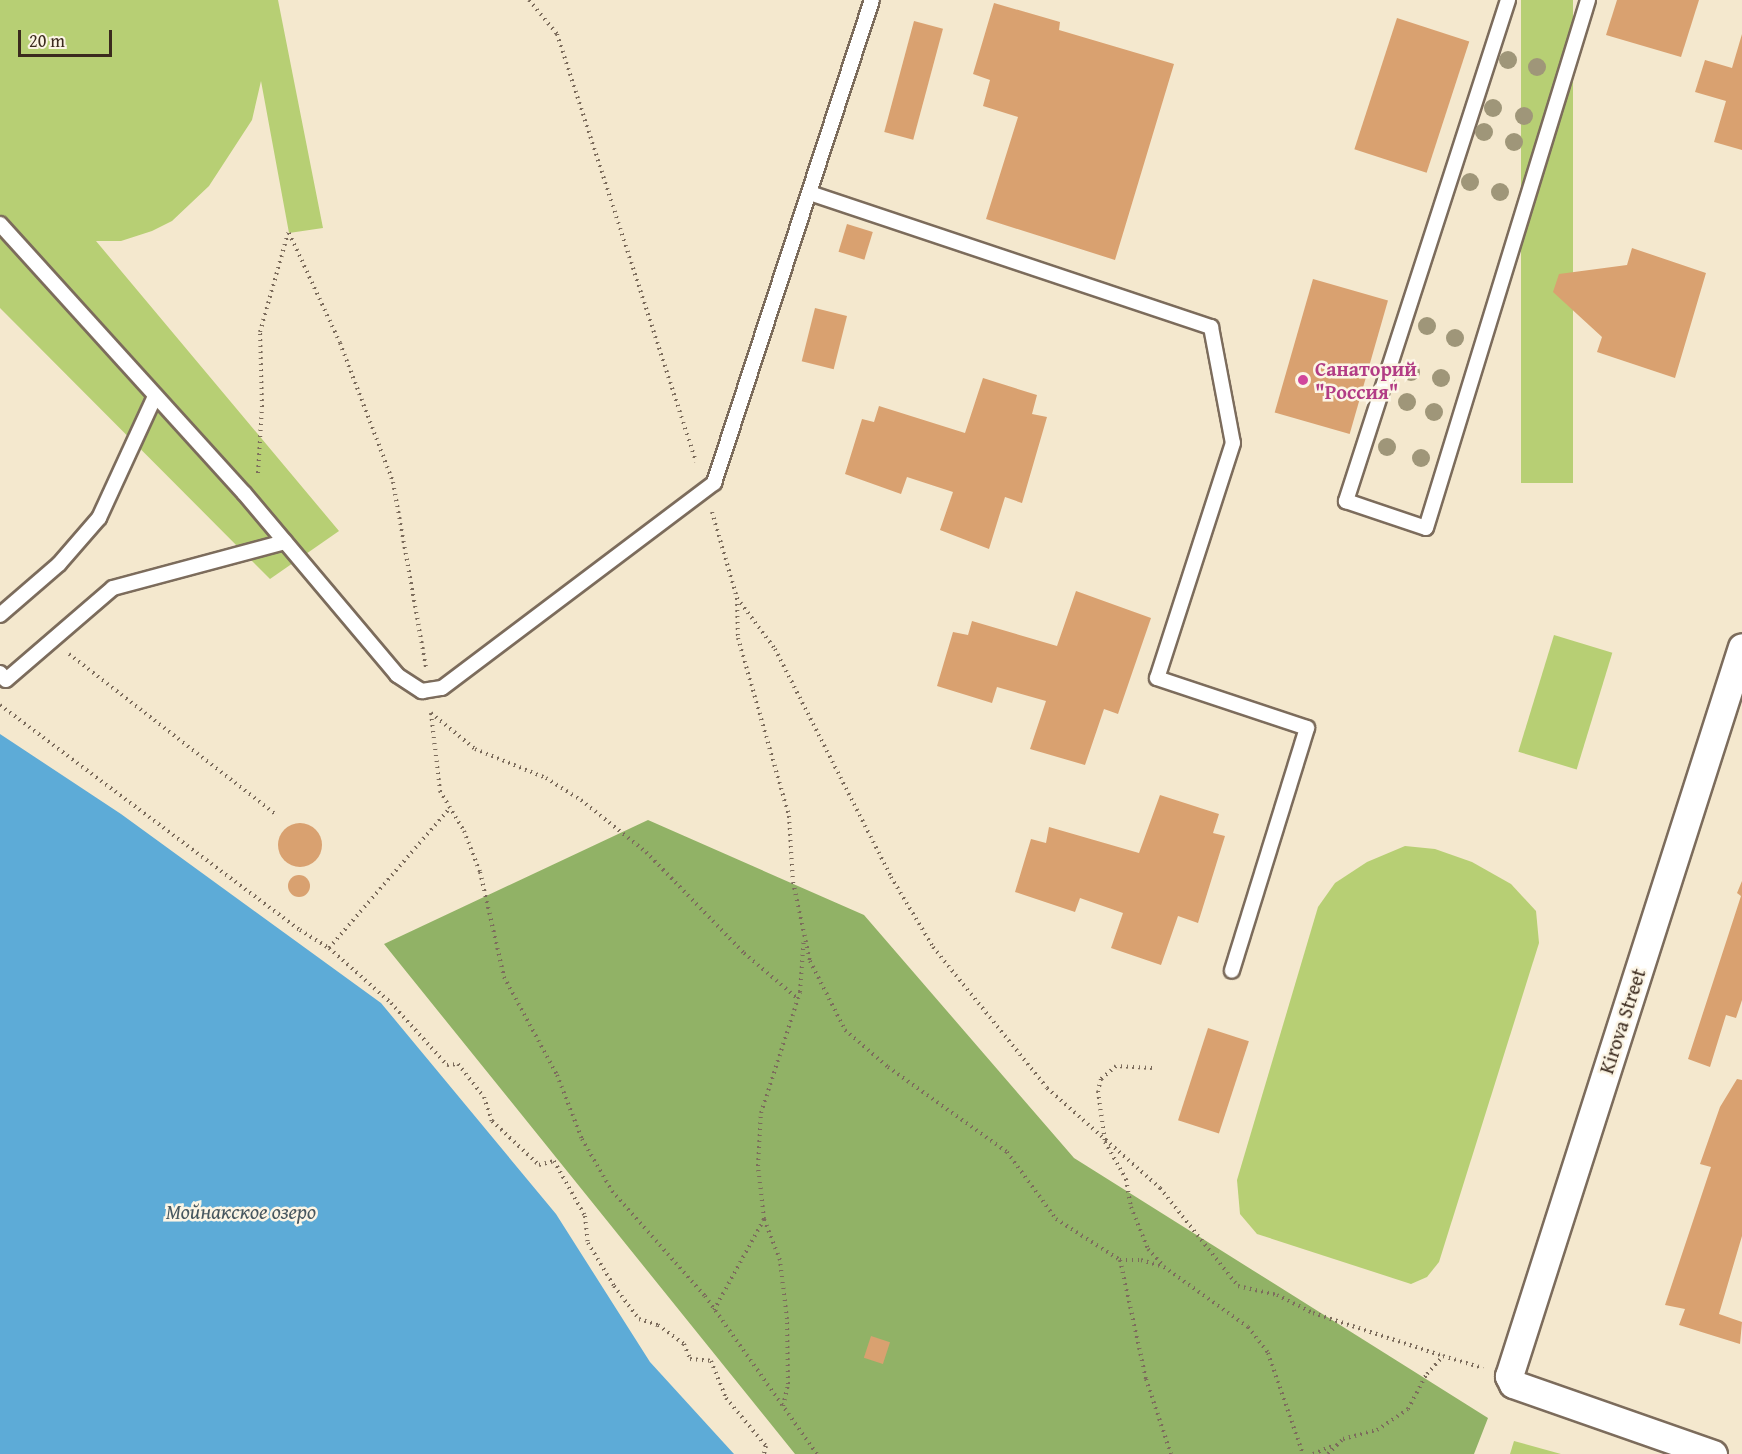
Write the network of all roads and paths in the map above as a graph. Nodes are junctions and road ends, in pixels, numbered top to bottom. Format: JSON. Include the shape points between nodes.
{"nodes":[{"id":1,"x":529,"y":0,"type":"edge"},
{"id":2,"x":872,"y":0,"type":"edge"},
{"id":3,"x":1508,"y":0,"type":"edge"},
{"id":4,"x":1588,"y":0,"type":"edge"},
{"id":5,"x":810,"y":193,"type":"junction"},
{"id":6,"x":0,"y":224,"type":"edge"},
{"id":7,"x":155,"y":396,"type":"junction"},
{"id":8,"x":705,"y":489,"type":"junction"},
{"id":9,"x":263,"y":515,"type":"junction"},
{"id":10,"x":285,"y":542,"type":"junction"},
{"id":11,"x":737,"y":598,"type":"junction"},
{"id":12,"x":0,"y":615,"type":"edge"},
{"id":13,"x":52,"y":641,"type":"junction"},
{"id":14,"x":1742,"y":647,"type":"edge"},
{"id":15,"x":0,"y":673,"type":"edge"},
{"id":16,"x":428,"y":690,"type":"junction"},
{"id":17,"x":0,"y":705,"type":"edge"},
{"id":18,"x":431,"y":713,"type":"junction"},
{"id":19,"x":450,"y":808,"type":"junction"},
{"id":20,"x":275,"y":814,"type":"dead end"},
{"id":21,"x":804,"y":933,"type":"junction"},
{"id":22,"x":329,"y":948,"type":"junction"},
{"id":23,"x":1232,"y":971,"type":"dead end"},
{"id":24,"x":798,"y":999,"type":"junction"},
{"id":25,"x":1152,"y":1068,"type":"dead end"},
{"id":26,"x":1106,"y":1142,"type":"junction"},
{"id":27,"x":764,"y":1219,"type":"junction"},
{"id":28,"x":1120,"y":1260,"type":"junction"},
{"id":29,"x":1164,"y":1267,"type":"junction"},
{"id":30,"x":714,"y":1310,"type":"junction"},
{"id":31,"x":1443,"y":1356,"type":"junction"},
{"id":32,"x":1516,"y":1382,"type":"junction"},
{"id":33,"x":782,"y":1406,"type":"junction"},
{"id":34,"x":1338,"y":1444,"type":"junction"},
{"id":35,"x":764,"y":1454,"type":"edge"},
{"id":36,"x":817,"y":1454,"type":"edge"},
{"id":37,"x":1171,"y":1454,"type":"edge"},
{"id":38,"x":1303,"y":1454,"type":"edge"},
{"id":39,"x":1313,"y":1454,"type":"edge"},
{"id":40,"x":1328,"y":1454,"type":"edge"},
{"id":41,"x":1713,"y":1454,"type":"edge"}],
"edges":[{"from":1,"to":8,"type":"path","via":[[557,34]]},
{"from":2,"to":5,"type":"lane"},
{"from":3,"to":4,"type":"lane","via":[[1346,501],[1426,528]]},
{"from":5,"to":8,"type":"lane","via":[[714,483]]},
{"from":5,"to":23,"type":"lane","via":[[1211,327],[1233,443],[1157,678],[1307,728]]},
{"from":6,"to":7,"type":"lane"},
{"from":7,"to":9,"type":"lane"},
{"from":7,"to":12,"type":"lane","via":[[99,518],[59,564]]},
{"from":8,"to":11,"type":"path"},
{"from":8,"to":16,"type":"lane","via":[[442,688]]},
{"from":9,"to":10,"type":"lane"},
{"from":9,"to":16,"type":"path","via":[[258,469],[262,407],[260,332],[289,233],[340,343],[393,482]]},
{"from":10,"to":13,"type":"lane","via":[[113,588]]},
{"from":10,"to":16,"type":"lane","via":[[397,675],[422,691]]},
{"from":11,"to":21,"type":"path","via":[[738,638],[789,816],[793,882]]},
{"from":11,"to":26,"type":"path","via":[[775,649],[891,877],[933,947],[1047,1088]]},
{"from":13,"to":15,"type":"lane","via":[[6,680]]},
{"from":13,"to":20,"type":"path"},
{"from":14,"to":32,"type":"street","name":"Kirova Street"},
{"from":16,"to":18,"type":"path"},
{"from":17,"to":22,"type":"path"},
{"from":18,"to":19,"type":"path","via":[[440,791]]},
{"from":18,"to":24,"type":"path","via":[[475,749],[546,778],[581,800],[646,852],[744,953]]},
{"from":19,"to":22,"type":"path"},
{"from":19,"to":30,"type":"path","via":[[480,872],[504,977],[557,1075],[582,1139],[612,1191]]},
{"from":21,"to":24,"type":"path"},
{"from":21,"to":28,"type":"path","via":[[810,961],[845,1030],[888,1067],[1007,1152],[1056,1219]]},
{"from":22,"to":35,"type":"path","via":[[391,1003],[447,1065],[458,1064],[484,1097],[492,1120],[539,1165],[554,1161],[585,1216],[588,1243],[614,1286],[639,1319],[658,1325],[684,1344],[690,1359],[711,1361],[726,1398],[766,1446]]},
{"from":24,"to":27,"type":"path","via":[[761,1113],[759,1166]]},
{"from":25,"to":26,"type":"path","via":[[1116,1066],[1101,1079],[1098,1091]]},
{"from":26,"to":29,"type":"path","via":[[1126,1179],[1131,1207],[1148,1249]]},
{"from":26,"to":31,"type":"path","via":[[1160,1188],[1238,1286],[1277,1295],[1313,1313],[1362,1326]]},
{"from":27,"to":30,"type":"path"},
{"from":27,"to":33,"type":"path","via":[[780,1260],[787,1319],[788,1384]]},
{"from":28,"to":29,"type":"path","via":[[1141,1260]]},
{"from":28,"to":37,"type":"path","via":[[1149,1390]]},
{"from":29,"to":38,"type":"path","via":[[1248,1326],[1281,1386]]},
{"from":30,"to":33,"type":"path"},
{"from":31,"to":32,"type":"path"},
{"from":31,"to":34,"type":"path","via":[[1427,1374],[1408,1409],[1377,1430]]},
{"from":32,"to":41,"type":"street"},
{"from":33,"to":36,"type":"path"},
{"from":34,"to":39,"type":"path"},
{"from":34,"to":40,"type":"path"}]}
